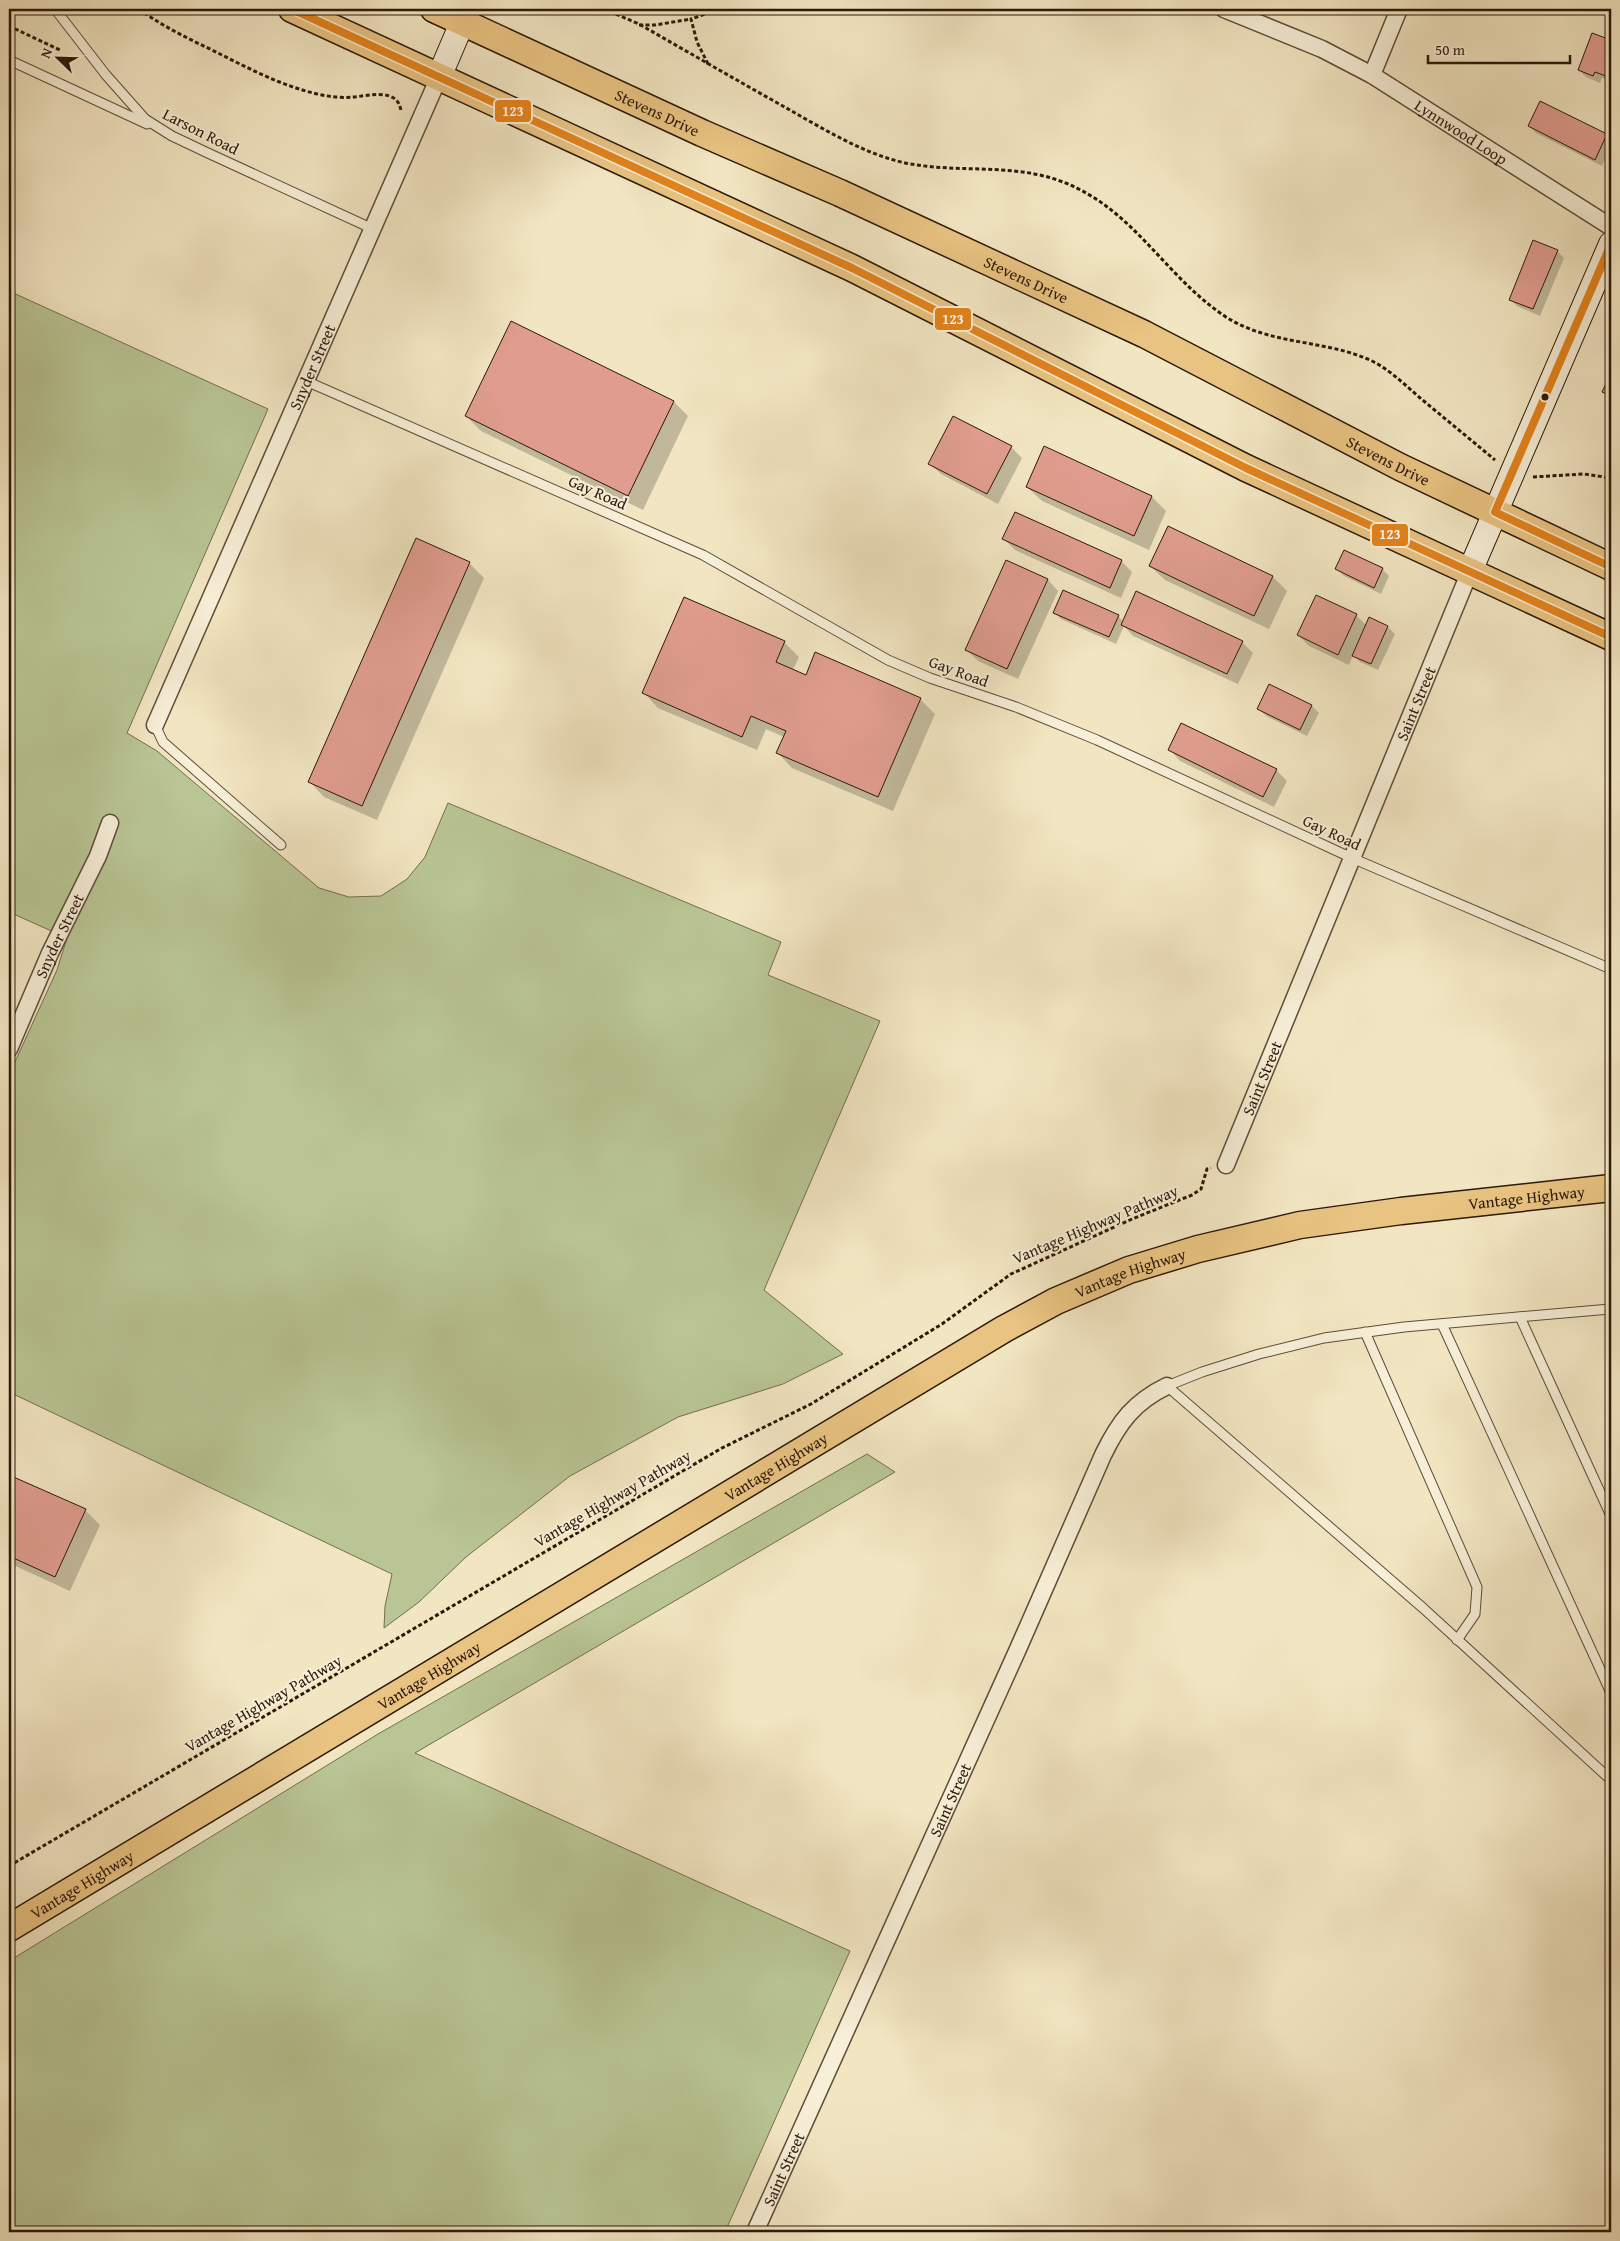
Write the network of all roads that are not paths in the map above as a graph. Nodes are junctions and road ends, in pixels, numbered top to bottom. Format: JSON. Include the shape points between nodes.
{"nodes":[{"id":1,"x":55,"y":9,"type":"edge"},
{"id":2,"x":292,"y":9,"type":"edge"},
{"id":3,"x":434,"y":9,"type":"edge"},
{"id":4,"x":1224,"y":9,"type":"edge"},
{"id":5,"x":1399,"y":9,"type":"edge"},
{"id":6,"x":466,"y":16,"type":"edge"},
{"id":7,"x":9,"y":60,"type":"edge"},
{"id":8,"x":1372,"y":75,"type":"junction"},
{"id":9,"x":439,"y":77,"type":"junction"},
{"id":10,"x":172,"y":136,"type":"junction"},
{"id":11,"x":1611,"y":227,"type":"edge"},
{"id":12,"x":373,"y":229,"type":"junction"},
{"id":13,"x":1611,"y":244,"type":"edge"},
{"id":14,"x":306,"y":381,"type":"junction"},
{"id":15,"x":1496,"y":512,"type":"junction"},
{"id":16,"x":1611,"y":567,"type":"edge"},
{"id":17,"x":1470,"y":571,"type":"junction"},
{"id":18,"x":1611,"y":637,"type":"edge"},
{"id":19,"x":156,"y":725,"type":"joint"},
{"id":20,"x":110,"y":823,"type":"dead end"},
{"id":21,"x":281,"y":845,"type":"dead end"},
{"id":22,"x":1352,"y":858,"type":"junction"},
{"id":23,"x":1611,"y":969,"type":"edge"},
{"id":24,"x":9,"y":1049,"type":"edge"},
{"id":25,"x":1226,"y":1165,"type":"road end"},
{"id":26,"x":1611,"y":1188,"type":"edge"},
{"id":27,"x":1611,"y":1310,"type":"edge"},
{"id":28,"x":1520,"y":1317,"type":"junction"},
{"id":29,"x":1442,"y":1324,"type":"junction"},
{"id":30,"x":1365,"y":1332,"type":"junction"},
{"id":31,"x":1167,"y":1386,"type":"junction"},
{"id":32,"x":1611,"y":1516,"type":"edge"},
{"id":33,"x":1457,"y":1640,"type":"junction"},
{"id":34,"x":1611,"y":1692,"type":"edge"},
{"id":35,"x":1611,"y":1780,"type":"edge"},
{"id":36,"x":9,"y":1928,"type":"edge"},
{"id":37,"x":754,"y":2232,"type":"edge"}],
"edges":[{"from":1,"to":10,"type":"lane","name":"Larson Road","via":[[145,119]]},
{"from":2,"to":9,"type":"main road"},
{"from":3,"to":6,"type":"main road","name":"Stevens Drive"},
{"from":4,"to":8,"type":"street","name":"Lynnwood Loop","via":[[1322,49]]},
{"from":5,"to":8,"type":"street"},
{"from":6,"to":9,"type":"street","name":"Snyder Street"},
{"from":6,"to":15,"type":"main road","name":"Stevens Drive","via":[[702,133],[840,193],[1144,334],[1392,463]]},
{"from":7,"to":10,"type":"lane"},
{"from":8,"to":11,"type":"street","name":"Lynnwood Loop"},
{"from":9,"to":12,"type":"street","name":"Snyder Street"},
{"from":9,"to":17,"type":"main road","via":[[852,268],[1246,468]]},
{"from":10,"to":12,"type":"lane","name":"Larson Road"},
{"from":12,"to":14,"type":"street","name":"Snyder Street"},
{"from":13,"to":15,"type":"street","name":"Saint Street"},
{"from":14,"to":19,"type":"street","name":"Snyder Street"},
{"from":14,"to":22,"type":"lane","name":"Gay Road","via":[[703,555],[888,660],[1082,734]]},
{"from":15,"to":16,"type":"main road","name":"Stevens Drive"},
{"from":15,"to":17,"type":"street","name":"Saint Street"},
{"from":17,"to":18,"type":"main road"},
{"from":17,"to":22,"type":"street","name":"Saint Street"},
{"from":19,"to":21,"type":"lane","via":[[162,742]]},
{"from":20,"to":24,"type":"street","name":"Snyder Street","via":[[98,856],[50,953]]},
{"from":22,"to":23,"type":"lane","name":"Gay Road"},
{"from":22,"to":25,"type":"street","name":"Saint Street"},
{"from":26,"to":36,"type":"main road","name":"Vantage Highway","via":[[1300,1225],[1198,1249],[1129,1270],[1056,1301],[996,1334]]},
{"from":27,"to":28,"type":"lane"},
{"from":28,"to":29,"type":"lane"},
{"from":28,"to":32,"type":"lane"},
{"from":29,"to":30,"type":"lane"},
{"from":29,"to":34,"type":"lane"},
{"from":30,"to":31,"type":"lane","via":[[1259,1354]]},
{"from":30,"to":33,"type":"lane","via":[[1477,1587],[1474,1614]]},
{"from":31,"to":33,"type":"lane"},
{"from":31,"to":37,"type":"street","name":"Saint Street","via":[[1149,1394],[1132,1408],[1103,1455]]},
{"from":33,"to":35,"type":"lane"}]}
